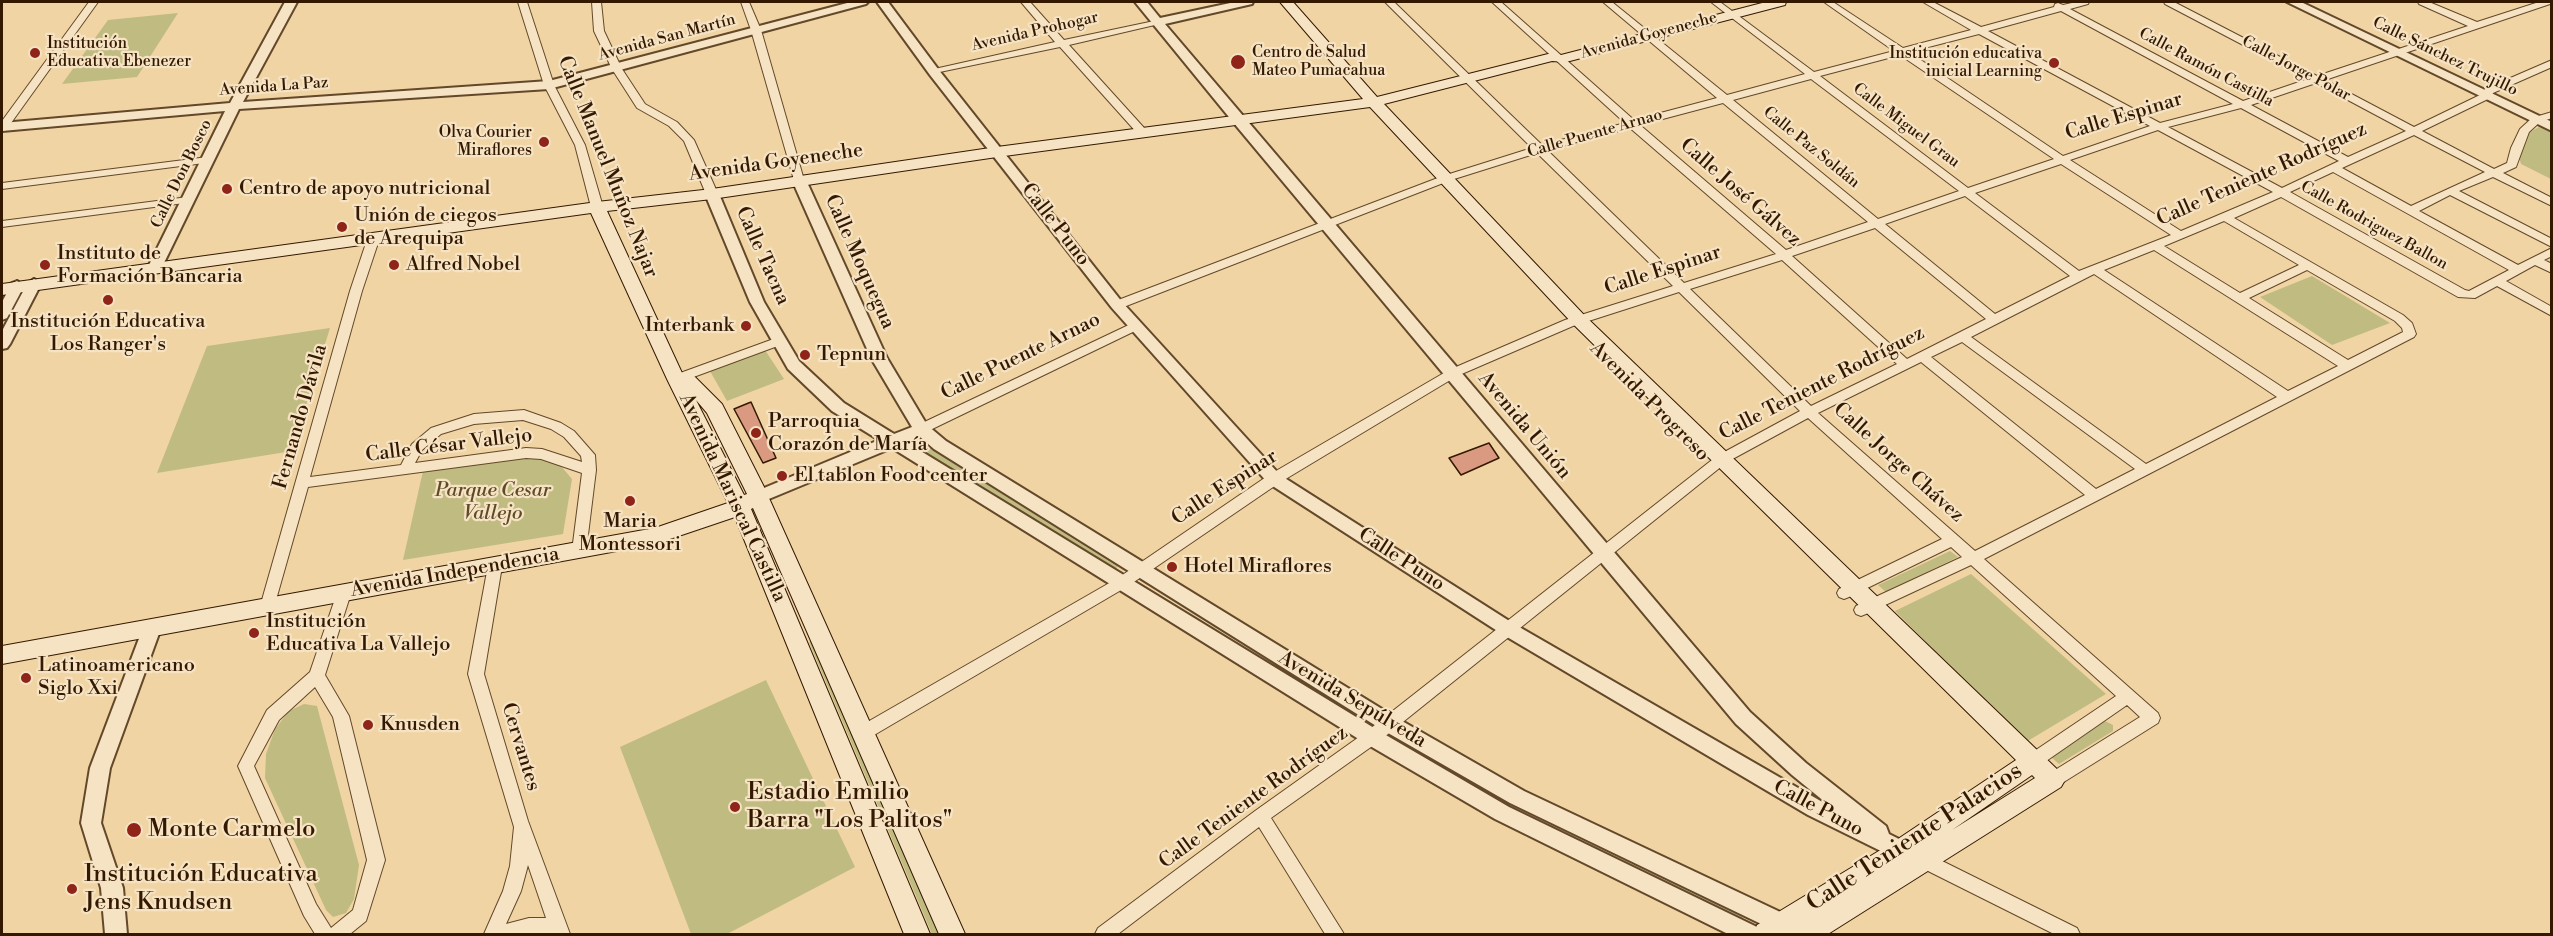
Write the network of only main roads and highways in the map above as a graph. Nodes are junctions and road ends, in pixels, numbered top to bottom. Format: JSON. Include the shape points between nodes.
{"nodes":[{"id":1,"x":1271,"y":2,"type":"edge"},
{"id":2,"x":1286,"y":2,"type":"edge"},
{"id":3,"x":1749,"y":2,"type":"edge"},
{"id":4,"x":1780,"y":2,"type":"edge"},
{"id":5,"x":1723,"y":8,"type":"edge"},
{"id":6,"x":1368,"y":102,"type":"junction"},
{"id":7,"x":597,"y":207,"type":"junction"},
{"id":8,"x":18,"y":286,"type":"edge"},
{"id":9,"x":698,"y":370,"type":"road end"},
{"id":10,"x":676,"y":379,"type":"junction"},
{"id":11,"x":715,"y":409,"type":"junction"},
{"id":12,"x":749,"y":502,"type":"junction"},
{"id":13,"x":808,"y":607,"type":"junction"},
{"id":14,"x":785,"y":613,"type":"junction"},
{"id":15,"x":820,"y":635,"type":"junction"},
{"id":16,"x":797,"y":641,"type":"junction"},
{"id":17,"x":2,"y":655,"type":"edge"},
{"id":18,"x":2028,"y":764,"type":"junction"},
{"id":19,"x":2048,"y":783,"type":"joint"},
{"id":20,"x":1789,"y":932,"type":"edge"},
{"id":21,"x":916,"y":934,"type":"edge"},
{"id":22,"x":952,"y":934,"type":"edge"}],
"edges":[{"from":1,"to":6,"type":"main road","name":"Avenida Progreso"},
{"from":2,"to":6,"type":"main road","name":"Avenida Progreso"},
{"from":3,"to":5,"type":"main road","name":"Avenida Goyeneche"},
{"from":4,"to":5,"type":"main road","name":"Avenida Goyeneche"},
{"from":5,"to":6,"type":"main road","name":"Avenida Goyeneche","via":[[1646,33]]},
{"from":6,"to":7,"type":"main road","name":"Avenida Goyeneche"},
{"from":6,"to":18,"type":"main road","name":"Avenida Progreso","via":[[1574,322]]},
{"from":7,"to":8,"type":"main road","name":"Avenida Goyeneche"},
{"from":7,"to":10,"type":"main road","name":"Calle Manuel Muñoz Najar"},
{"from":9,"to":11,"type":"main road"},
{"from":10,"to":11,"type":"main road","name":"Avenida Mariscal Castilla","via":[[688,380]]},
{"from":10,"to":12,"type":"main road","name":"Avenida Mariscal Castilla"},
{"from":11,"to":12,"type":"main road","name":"Avenida Mariscal Castilla"},
{"from":12,"to":13,"type":"main road","name":"Avenida Mariscal Castilla"},
{"from":12,"to":14,"type":"main road","name":"Avenida Mariscal Castilla"},
{"from":12,"to":17,"type":"main road","name":"Avenida Independencia","via":[[655,536]]},
{"from":13,"to":14,"type":"main road"},
{"from":13,"to":15,"type":"main road","name":"Avenida Mariscal Castilla"},
{"from":14,"to":16,"type":"main road","name":"Avenida Mariscal Castilla"},
{"from":15,"to":16,"type":"main road"},
{"from":15,"to":22,"type":"main road","name":"Avenida Mariscal Castilla"},
{"from":16,"to":21,"type":"main road","name":"Avenida Mariscal Castilla"},
{"from":18,"to":19,"type":"main road","name":"Avenida Progreso"},
{"from":18,"to":20,"type":"main road","name":"Calle Teniente Palacios"},
{"from":19,"to":20,"type":"main road","name":"Calle Teniente Palacios","via":[[1924,860]]}]}
